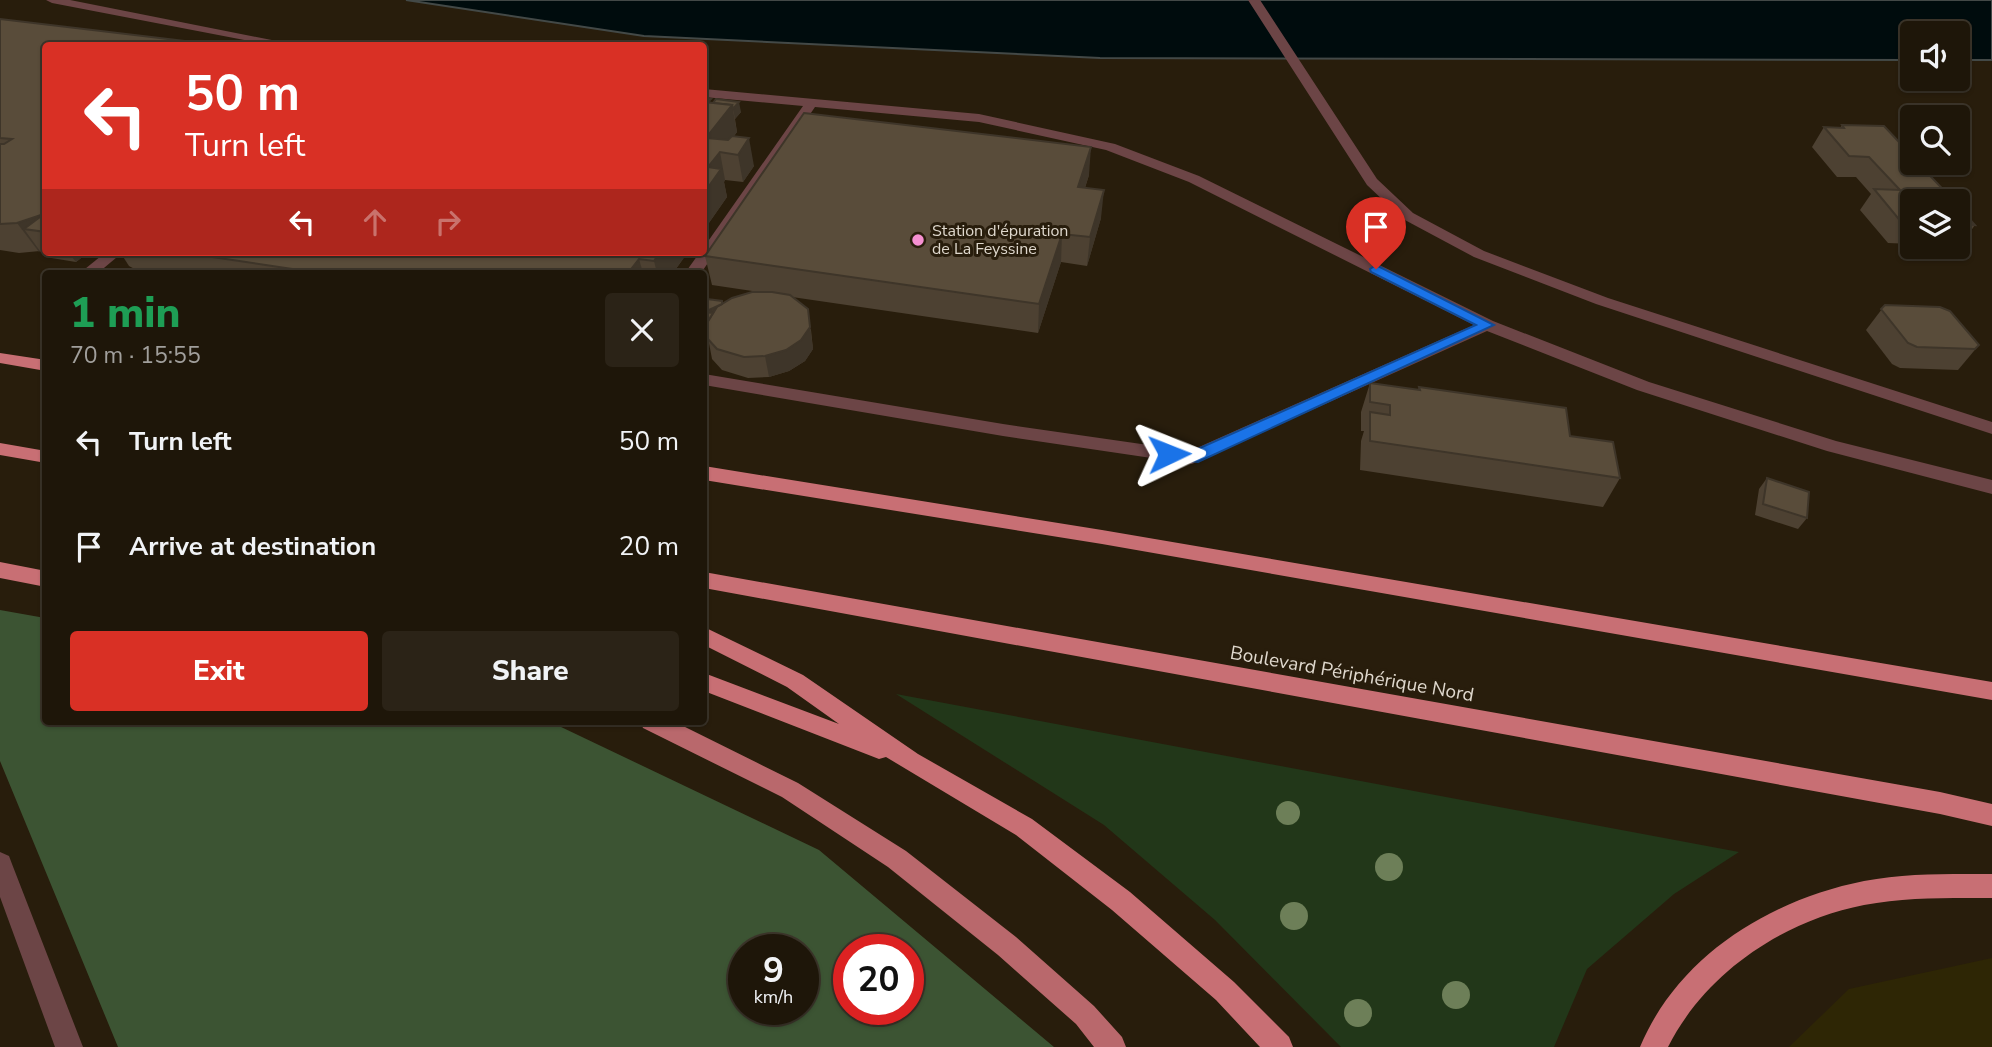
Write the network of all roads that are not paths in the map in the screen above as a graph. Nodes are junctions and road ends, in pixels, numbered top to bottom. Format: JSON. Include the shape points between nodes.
{"nodes":[{"id":1,"x":52,"y":0,"type":"edge"},
{"id":2,"x":1254,"y":0,"type":"edge"},
{"id":3,"x":275,"y":42,"type":"edge"},
{"id":4,"x":707,"y":93,"type":"edge"},
{"id":5,"x":812,"y":102,"type":"junction"},
{"id":6,"x":707,"y":253,"type":"edge"},
{"id":7,"x":110,"y":256,"type":"edge"},
{"id":8,"x":92,"y":270,"type":"edge"},
{"id":9,"x":1487,"y":325,"type":"junction"},
{"id":10,"x":0,"y":358,"type":"edge"},
{"id":11,"x":42,"y":365,"type":"edge"},
{"id":12,"x":707,"y":381,"type":"edge"},
{"id":13,"x":1992,"y":428,"type":"edge"},
{"id":14,"x":0,"y":449,"type":"edge"},
{"id":15,"x":42,"y":456,"type":"edge"},
{"id":16,"x":707,"y":472,"type":"edge"},
{"id":17,"x":1992,"y":487,"type":"edge"},
{"id":18,"x":0,"y":570,"type":"edge"},
{"id":19,"x":42,"y":578,"type":"edge"},
{"id":20,"x":707,"y":581,"type":"edge"},
{"id":21,"x":707,"y":637,"type":"edge"},
{"id":22,"x":707,"y":683,"type":"edge"},
{"id":23,"x":1992,"y":691,"type":"edge"},
{"id":24,"x":660,"y":725,"type":"edge"},
{"id":25,"x":910,"y":761,"type":"junction"},
{"id":26,"x":1992,"y":815,"type":"edge"},
{"id":27,"x":0,"y":864,"type":"edge"},
{"id":28,"x":1992,"y":886,"type":"edge"},
{"id":29,"x":69,"y":1047,"type":"edge"},
{"id":30,"x":1112,"y":1047,"type":"edge"},
{"id":31,"x":1279,"y":1047,"type":"edge"},
{"id":32,"x":1654,"y":1047,"type":"edge"}],
"edges":[{"from":1,"to":3,"type":"street"},
{"from":2,"to":13,"type":"street","via":[[1372,182],[1408,216],[1479,254],[1602,301]]},
{"from":4,"to":5,"type":"street"},
{"from":5,"to":6,"type":"street"},
{"from":5,"to":9,"type":"street","via":[[979,118],[1110,147],[1194,179]]},
{"from":7,"to":8,"type":"street"},
{"from":9,"to":12,"type":"street","via":[[1192,458]]},
{"from":9,"to":17,"type":"street","via":[[1643,386],[1833,447]]},
{"from":10,"to":11,"type":"highway"},
{"from":14,"to":15,"type":"highway"},
{"from":16,"to":23,"type":"highway"},
{"from":18,"to":19,"type":"highway"},
{"from":20,"to":26,"type":"highway","name":"Boulevard Périphérique Nord"},
{"from":21,"to":25,"type":"highway","via":[[795,681]]},
{"from":22,"to":25,"type":"highway"},
{"from":24,"to":30,"type":"main road","via":[[790,790],[897,859],[1007,946],[1085,1015]]},
{"from":25,"to":31,"type":"highway","via":[[1024,827],[1121,901],[1225,991]]},
{"from":27,"to":29,"type":"street"},
{"from":28,"to":32,"type":"highway","via":[[1919,886],[1848,897],[1790,917],[1735,948],[1698,980],[1663,1026]]}]}
